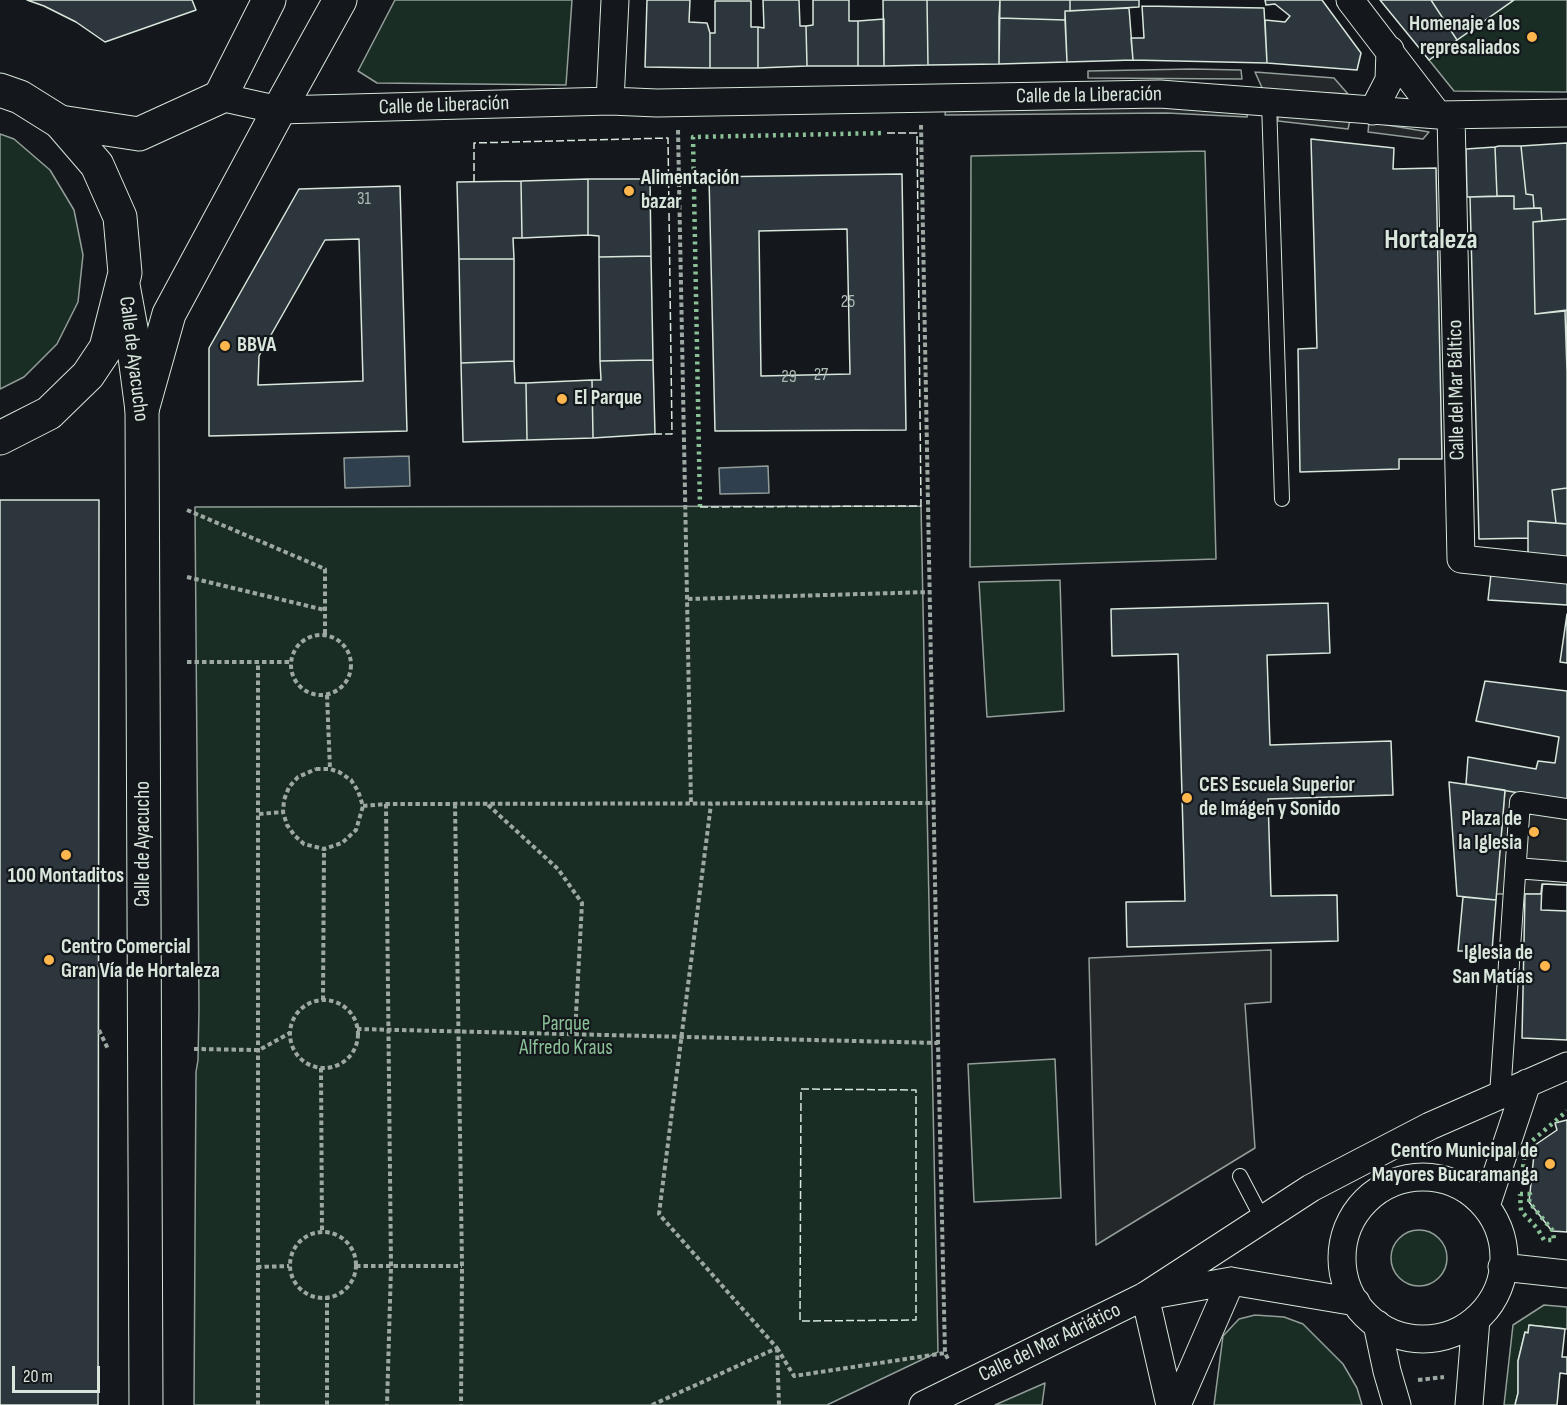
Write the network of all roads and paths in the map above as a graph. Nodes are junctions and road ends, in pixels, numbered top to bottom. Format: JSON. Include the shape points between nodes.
{"nodes":[{"id":1,"x":269,"y":0,"type":"edge"},
{"id":2,"x":340,"y":0,"type":"edge"},
{"id":3,"x":615,"y":0,"type":"edge"},
{"id":4,"x":1350,"y":0,"type":"edge"},
{"id":5,"x":1390,"y":50,"type":"junction"},
{"id":6,"x":0,"y":90,"type":"edge"},
{"id":7,"x":220,"y":97,"type":"junction"},
{"id":8,"x":920,"y":98,"type":"junction"},
{"id":9,"x":610,"y":101,"type":"junction"},
{"id":10,"x":1269,"y":102,"type":"junction"},
{"id":11,"x":678,"y":103,"type":"junction"},
{"id":12,"x":279,"y":110,"type":"junction"},
{"id":13,"x":1373,"y":111,"type":"junction"},
{"id":14,"x":1567,"y":113,"type":"edge"},
{"id":15,"x":1445,"y":116,"type":"junction"},
{"id":16,"x":60,"y":122,"type":"junction"},
{"id":17,"x":169,"y":314,"type":"junction"},
{"id":18,"x":119,"y":341,"type":"junction"},
{"id":19,"x":142,"y":410,"type":"junction"},
{"id":20,"x":0,"y":438,"type":"edge"},
{"id":21,"x":1282,"y":499,"type":"dead end"},
{"id":22,"x":187,"y":510,"type":"dead end"},
{"id":23,"x":1567,"y":570,"type":"edge"},
{"id":24,"x":187,"y":577,"type":"dead end"},
{"id":25,"x":930,"y":592,"type":"junction"},
{"id":26,"x":688,"y":599,"type":"junction"},
{"id":27,"x":325,"y":610,"type":"junction"},
{"id":28,"x":325,"y":635,"type":"junction"},
{"id":29,"x":187,"y":662,"type":"dead end"},
{"id":30,"x":291,"y":662,"type":"junction"},
{"id":31,"x":258,"y":663,"type":"junction"},
{"id":32,"x":327,"y":695,"type":"junction"},
{"id":33,"x":330,"y":769,"type":"junction"},
{"id":34,"x":935,"y":803,"type":"junction"},
{"id":35,"x":386,"y":804,"type":"junction"},
{"id":36,"x":455,"y":804,"type":"junction"},
{"id":37,"x":488,"y":804,"type":"junction"},
{"id":38,"x":691,"y":804,"type":"junction"},
{"id":39,"x":711,"y":804,"type":"junction"},
{"id":40,"x":363,"y":806,"type":"junction"},
{"id":41,"x":1567,"y":809,"type":"edge"},
{"id":42,"x":283,"y":812,"type":"junction"},
{"id":43,"x":259,"y":814,"type":"junction"},
{"id":44,"x":324,"y":849,"type":"junction"},
{"id":45,"x":1516,"y":868,"type":"junction"},
{"id":46,"x":1567,"y":872,"type":"edge"},
{"id":47,"x":323,"y":1000,"type":"junction"},
{"id":48,"x":357,"y":1029,"type":"junction"},
{"id":49,"x":99,"y":1030,"type":"dead end"},
{"id":50,"x":389,"y":1030,"type":"junction"},
{"id":51,"x":458,"y":1032,"type":"junction"},
{"id":52,"x":290,"y":1034,"type":"junction"},
{"id":53,"x":575,"y":1034,"type":"junction"},
{"id":54,"x":681,"y":1038,"type":"junction"},
{"id":55,"x":938,"y":1043,"type":"junction"},
{"id":56,"x":108,"y":1048,"type":"dead end"},
{"id":57,"x":194,"y":1049,"type":"dead end"},
{"id":58,"x":259,"y":1050,"type":"junction"},
{"id":59,"x":1567,"y":1066,"type":"edge"},
{"id":60,"x":321,"y":1068,"type":"junction"},
{"id":61,"x":1527,"y":1083,"type":"junction"},
{"id":62,"x":1500,"y":1095,"type":"junction"},
{"id":63,"x":1430,"y":1126,"type":"junction"},
{"id":64,"x":1240,"y":1176,"type":"dead end"},
{"id":65,"x":1383,"y":1187,"type":"junction"},
{"id":66,"x":1311,"y":1188,"type":"junction"},
{"id":67,"x":1486,"y":1206,"type":"junction"},
{"id":68,"x":1263,"y":1220,"type":"junction"},
{"id":69,"x":322,"y":1231,"type":"junction"},
{"id":70,"x":289,"y":1266,"type":"junction"},
{"id":71,"x":356,"y":1266,"type":"junction"},
{"id":72,"x":462,"y":1266,"type":"junction"},
{"id":73,"x":391,"y":1267,"type":"junction"},
{"id":74,"x":1502,"y":1267,"type":"junction"},
{"id":75,"x":257,"y":1268,"type":"junction"},
{"id":76,"x":1567,"y":1274,"type":"edge"},
{"id":77,"x":1231,"y":1281,"type":"junction"},
{"id":78,"x":1145,"y":1296,"type":"junction"},
{"id":79,"x":327,"y":1298,"type":"junction"},
{"id":80,"x":1356,"y":1302,"type":"junction"},
{"id":81,"x":1476,"y":1319,"type":"junction"},
{"id":82,"x":1377,"y":1324,"type":"junction"},
{"id":83,"x":777,"y":1348,"type":"junction"},
{"id":84,"x":1445,"y":1376,"type":"dead end"},
{"id":85,"x":1411,"y":1381,"type":"dead end"},
{"id":86,"x":146,"y":1405,"type":"edge"},
{"id":87,"x":258,"y":1405,"type":"edge"},
{"id":88,"x":327,"y":1405,"type":"edge"},
{"id":89,"x":387,"y":1405,"type":"edge"},
{"id":90,"x":461,"y":1405,"type":"edge"},
{"id":91,"x":652,"y":1405,"type":"edge"},
{"id":92,"x":779,"y":1405,"type":"edge"},
{"id":93,"x":923,"y":1405,"type":"edge"},
{"id":94,"x":1170,"y":1405,"type":"edge"},
{"id":95,"x":1177,"y":1405,"type":"edge"},
{"id":96,"x":1397,"y":1405,"type":"edge"},
{"id":97,"x":1469,"y":1405,"type":"edge"}],
"edges":[{"from":1,"to":7,"type":"main road"},
{"from":2,"to":12,"type":"main road"},
{"from":3,"to":9,"type":"street"},
{"from":4,"to":5,"type":"street"},
{"from":5,"to":13,"type":"street","via":[[1389,80]]},
{"from":5,"to":15,"type":"street"},
{"from":6,"to":16,"type":"main road","via":[[20,97]]},
{"from":7,"to":12,"type":"street","name":"Calle de Liberación"},
{"from":7,"to":16,"type":"main road","via":[[139,134]]},
{"from":8,"to":10,"type":"street","name":"Calle de la Liberación","via":[[1160,94]]},
{"from":8,"to":11,"type":"street","name":"Calle de la Liberación"},
{"from":8,"to":25,"type":"path"},
{"from":9,"to":11,"type":"street","name":"Calle de la Liberación"},
{"from":9,"to":12,"type":"street","name":"Calle de Liberación"},
{"from":10,"to":13,"type":"street","name":"Calle de la Liberación"},
{"from":10,"to":21,"type":"lane"},
{"from":11,"to":26,"type":"path"},
{"from":12,"to":17,"type":"main road"},
{"from":13,"to":15,"type":"street","name":"Calle de la Liberación"},
{"from":14,"to":15,"type":"street","name":"Calle de la Liberación"},
{"from":15,"to":23,"type":"street","name":"Calle del Mar Báltico","via":[[1461,559]]},
{"from":16,"to":18,"type":"main road","via":[[97,165],[120,217],[125,273]]},
{"from":17,"to":18,"type":"main road"},
{"from":17,"to":19,"type":"main road"},
{"from":18,"to":19,"type":"main road","name":"Calle de Ayacucho"},
{"from":18,"to":20,"type":"main road","via":[[49,413]]},
{"from":19,"to":86,"type":"main road","name":"Calle de Ayacucho"},
{"from":22,"to":27,"type":"path","via":[[325,569]]},
{"from":24,"to":27,"type":"path"},
{"from":25,"to":26,"type":"path"},
{"from":25,"to":34,"type":"path"},
{"from":26,"to":38,"type":"path"},
{"from":27,"to":28,"type":"path"},
{"from":28,"to":30,"type":"path","via":[[308,637],[300,643]]},
{"from":28,"to":32,"type":"path","via":[[346,646],[352,666],[345,685]]},
{"from":29,"to":31,"type":"path"},
{"from":30,"to":31,"type":"path"},
{"from":30,"to":32,"type":"path","via":[[291,671],[300,687],[308,693]]},
{"from":31,"to":43,"type":"path"},
{"from":32,"to":33,"type":"path"},
{"from":33,"to":40,"type":"path","via":[[351,780]]},
{"from":33,"to":42,"type":"path","via":[[316,769],[298,777],[289,787]]},
{"from":34,"to":39,"type":"path"},
{"from":34,"to":55,"type":"path"},
{"from":35,"to":36,"type":"path"},
{"from":35,"to":40,"type":"path"},
{"from":35,"to":50,"type":"path"},
{"from":36,"to":37,"type":"path"},
{"from":36,"to":51,"type":"path"},
{"from":37,"to":38,"type":"path"},
{"from":37,"to":53,"type":"path","via":[[558,869],[582,903]]},
{"from":38,"to":39,"type":"path"},
{"from":39,"to":54,"type":"path"},
{"from":40,"to":44,"type":"path","via":[[356,830],[342,843]]},
{"from":41,"to":45,"type":"street","via":[[1520,802]]},
{"from":42,"to":43,"type":"path"},
{"from":42,"to":44,"type":"path","via":[[295,836],[304,844]]},
{"from":43,"to":58,"type":"path"},
{"from":44,"to":47,"type":"path"},
{"from":45,"to":46,"type":"street"},
{"from":45,"to":62,"type":"street"},
{"from":47,"to":48,"type":"path","via":[[342,1005],[355,1020]]},
{"from":47,"to":52,"type":"path","via":[[297,1014]]},
{"from":48,"to":50,"type":"path"},
{"from":48,"to":60,"type":"path","via":[[354,1049],[348,1057],[340,1064]]},
{"from":49,"to":56,"type":"path"},
{"from":50,"to":51,"type":"path"},
{"from":50,"to":73,"type":"path"},
{"from":51,"to":53,"type":"path"},
{"from":51,"to":72,"type":"path"},
{"from":52,"to":58,"type":"path"},
{"from":52,"to":60,"type":"path","via":[[302,1060]]},
{"from":53,"to":54,"type":"path"},
{"from":54,"to":55,"type":"path"},
{"from":54,"to":83,"type":"path","via":[[658,1214]]},
{"from":55,"to":83,"type":"path","via":[[945,1353],[794,1377]]},
{"from":57,"to":58,"type":"path"},
{"from":58,"to":75,"type":"path"},
{"from":59,"to":61,"type":"street","name":"Calle del Mar Adriático"},
{"from":60,"to":69,"type":"path"},
{"from":61,"to":62,"type":"street","name":"Calle del Mar Adriático"},
{"from":61,"to":67,"type":"street"},
{"from":62,"to":63,"type":"street","name":"Calle del Mar Adriático"},
{"from":63,"to":65,"type":"street"},
{"from":63,"to":66,"type":"street","name":"Calle del Mar Adriático"},
{"from":64,"to":68,"type":"lane"},
{"from":65,"to":66,"type":"street"},
{"from":65,"to":67,"type":"street","via":[[1414,1177],[1441,1178],[1466,1188]]},
{"from":65,"to":80,"type":"street","via":[[1359,1208],[1347,1230],[1342,1254],[1346,1279]]},
{"from":66,"to":68,"type":"street","name":"Calle del Mar Adriático"},
{"from":67,"to":74,"type":"street","via":[[1498,1225],[1504,1247]]},
{"from":68,"to":78,"type":"street","name":"Calle del Mar Adriático"},
{"from":69,"to":70,"type":"path","via":[[312,1233],[295,1246]]},
{"from":69,"to":71,"type":"path","via":[[343,1238],[351,1246]]},
{"from":70,"to":75,"type":"path"},
{"from":70,"to":79,"type":"path","via":[[297,1287],[316,1298]]},
{"from":71,"to":73,"type":"path"},
{"from":71,"to":79,"type":"path","via":[[350,1284]]},
{"from":72,"to":73,"type":"path"},
{"from":72,"to":90,"type":"path"},
{"from":73,"to":89,"type":"path"},
{"from":74,"to":76,"type":"street"},
{"from":74,"to":81,"type":"street","via":[[1492,1302]]},
{"from":75,"to":87,"type":"path"},
{"from":77,"to":78,"type":"street","name":"Calle del Mar Adriático"},
{"from":77,"to":80,"type":"street","name":"Calle del Mar Adriático"},
{"from":77,"to":95,"type":"street"},
{"from":78,"to":93,"type":"street","name":"Calle del Mar Adriático"},
{"from":78,"to":94,"type":"street"},
{"from":79,"to":88,"type":"path"},
{"from":80,"to":82,"type":"street"},
{"from":81,"to":82,"type":"street","via":[[1454,1333],[1427,1339],[1401,1336]]},
{"from":81,"to":97,"type":"street"},
{"from":82,"to":96,"type":"street"},
{"from":83,"to":91,"type":"path"},
{"from":83,"to":92,"type":"path"},
{"from":84,"to":85,"type":"path"}]}
